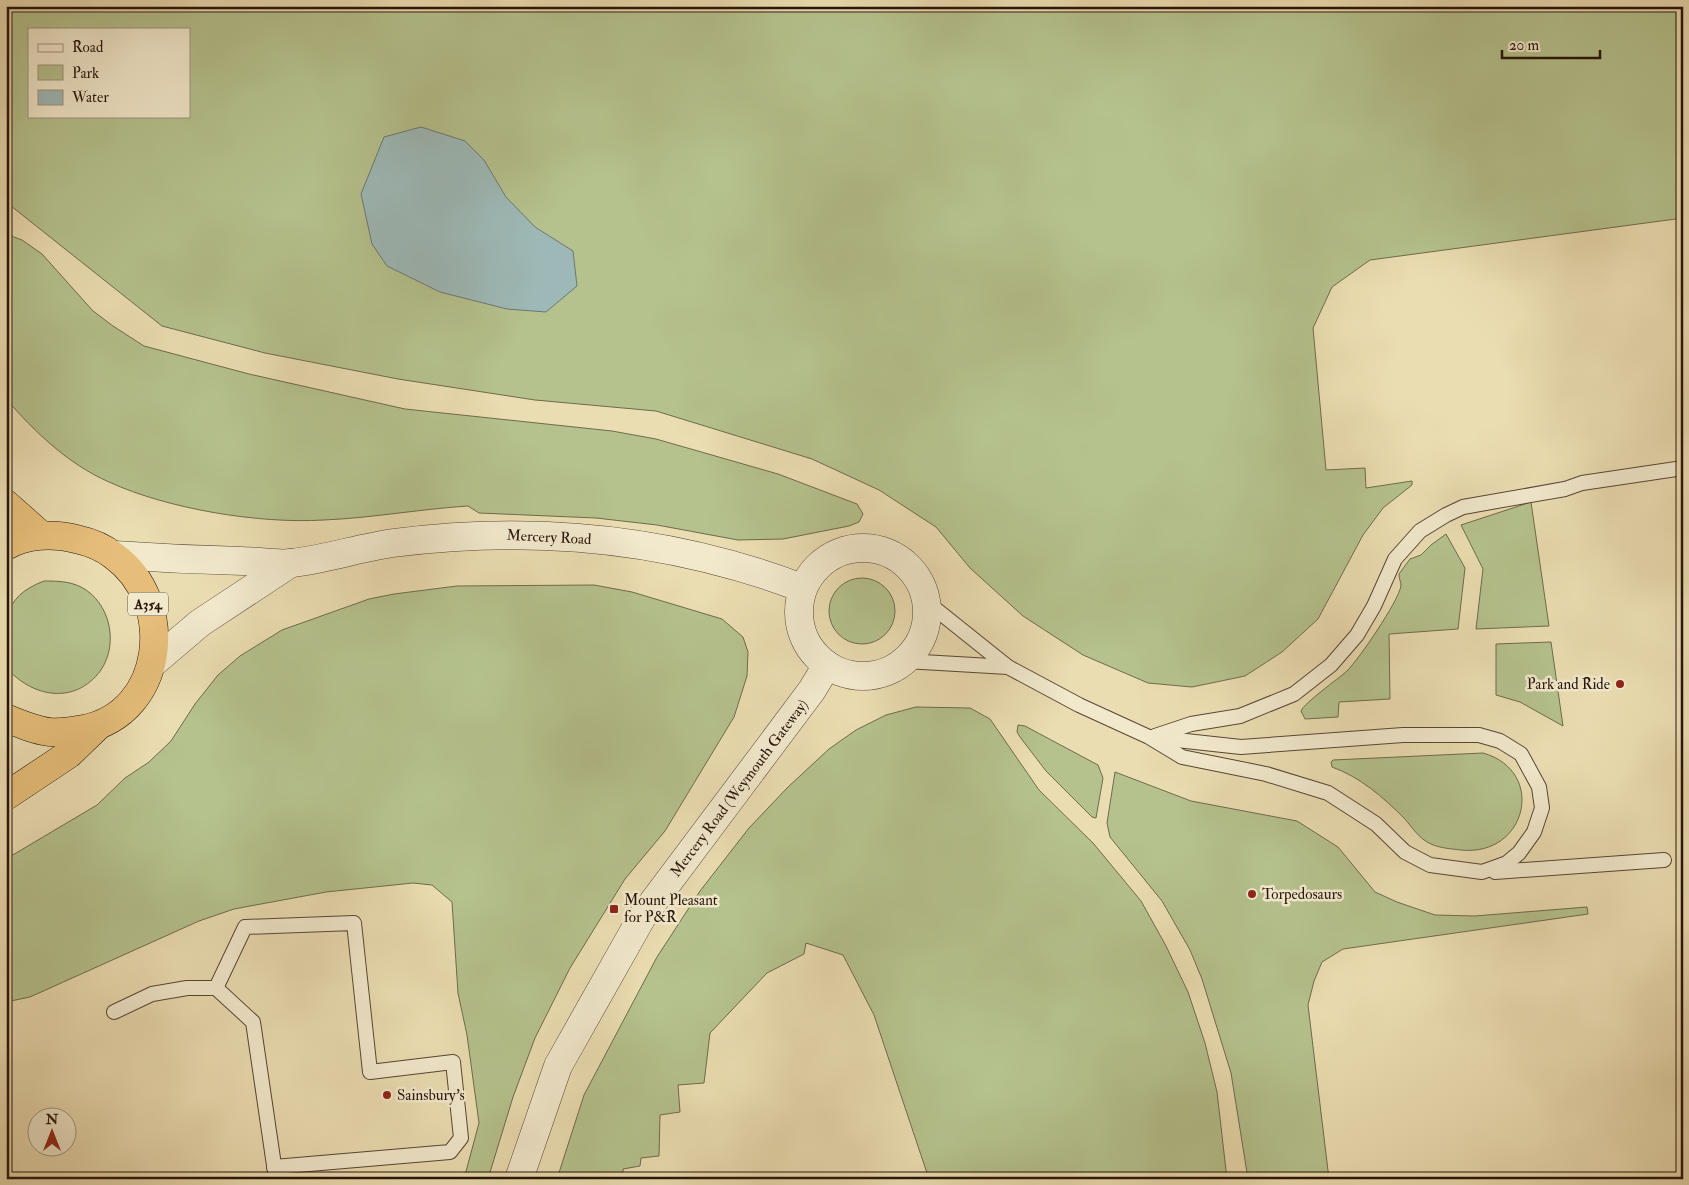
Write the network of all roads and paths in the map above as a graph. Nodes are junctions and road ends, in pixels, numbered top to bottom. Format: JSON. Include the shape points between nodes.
{"nodes":[{"id":1,"x":1683,"y":468,"type":"edge"},
{"id":2,"x":6,"y":504,"type":"edge"},
{"id":3,"x":41,"y":535,"type":"junction"},
{"id":4,"x":6,"y":546,"type":"edge"},
{"id":5,"x":114,"y":556,"type":"junction"},
{"id":6,"x":291,"y":563,"type":"junction"},
{"id":7,"x":802,"y":588,"type":"junction"},
{"id":8,"x":928,"y":603,"type":"junction"},
{"id":9,"x":906,"y":661,"type":"junction"},
{"id":10,"x":153,"y":663,"type":"junction"},
{"id":11,"x":826,"y":665,"type":"junction"},
{"id":12,"x":1008,"y":667,"type":"junction"},
{"id":13,"x":6,"y":718,"type":"edge"},
{"id":14,"x":98,"y":726,"type":"junction"},
{"id":15,"x":1149,"y":738,"type":"junction"},
{"id":16,"x":6,"y":796,"type":"edge"},
{"id":17,"x":1664,"y":860,"type":"dead end"},
{"id":18,"x":1482,"y":872,"type":"junction"},
{"id":19,"x":216,"y":988,"type":"junction"},
{"id":20,"x":114,"y":1012,"type":"dead end"},
{"id":21,"x":275,"y":1173,"type":"edge"},
{"id":22,"x":519,"y":1179,"type":"edge"}],
"edges":[{"from":1,"to":15,"type":"lane","via":[[1582,483],[1565,489],[1463,507],[1446,515],[1420,531],[1395,559],[1374,606],[1357,634],[1331,665],[1294,694],[1240,716],[1191,724]]},
{"from":2,"to":3,"type":"highway"},
{"from":3,"to":4,"type":"highway","number":"A354"},
{"from":3,"to":5,"type":"highway","number":"A354","via":[[75,538],[92,543]]},
{"from":5,"to":6,"type":"street"},
{"from":5,"to":10,"type":"highway","number":"A354","via":[[138,582],[146,598],[153,618]]},
{"from":6,"to":7,"type":"street","name":"Mercery Road","via":[[392,544],[499,534],[558,535],[686,554],[760,572]]},
{"from":6,"to":10,"type":"street","via":[[200,623]]},
{"from":7,"to":8,"type":"street","via":[[814,570],[830,556],[849,549],[871,548],[891,554],[908,566],[921,583]]},
{"from":7,"to":11,"type":"street","via":[[798,610],[801,631],[811,650]]},
{"from":8,"to":9,"type":"street","via":[[927,624],[919,644]]},
{"from":8,"to":12,"type":"lane"},
{"from":9,"to":11,"type":"street","via":[[888,672],[867,677],[846,674]]},
{"from":9,"to":12,"type":"lane"},
{"from":10,"to":14,"type":"highway","number":"A354","via":[[125,710]]},
{"from":11,"to":22,"type":"street","name":"Mercery Road (Weymouth Gateway)","via":[[812,690],[642,917],[558,1066]]},
{"from":12,"to":15,"type":"lane"},
{"from":13,"to":14,"type":"highway","number":"A354","via":[[51,732]]},
{"from":14,"to":16,"type":"highway","number":"A354","via":[[69,754]]},
{"from":15,"to":18,"type":"lane","via":[[1182,757],[1266,774],[1328,793],[1376,824],[1405,852],[1430,865]]},
{"from":15,"to":18,"type":"lane","via":[[1241,747],[1403,735],[1479,735],[1500,741],[1521,754],[1531,768],[1540,787],[1542,808],[1534,832],[1520,853],[1507,863]]},
{"from":17,"to":18,"type":"lane"},
{"from":19,"to":20,"type":"lane","via":[[187,988],[152,994]]},
{"from":19,"to":21,"type":"lane","via":[[253,1022]]},
{"from":19,"to":21,"type":"lane","via":[[245,927],[354,923],[370,1072],[453,1062],[461,1138],[450,1152]]}]}
